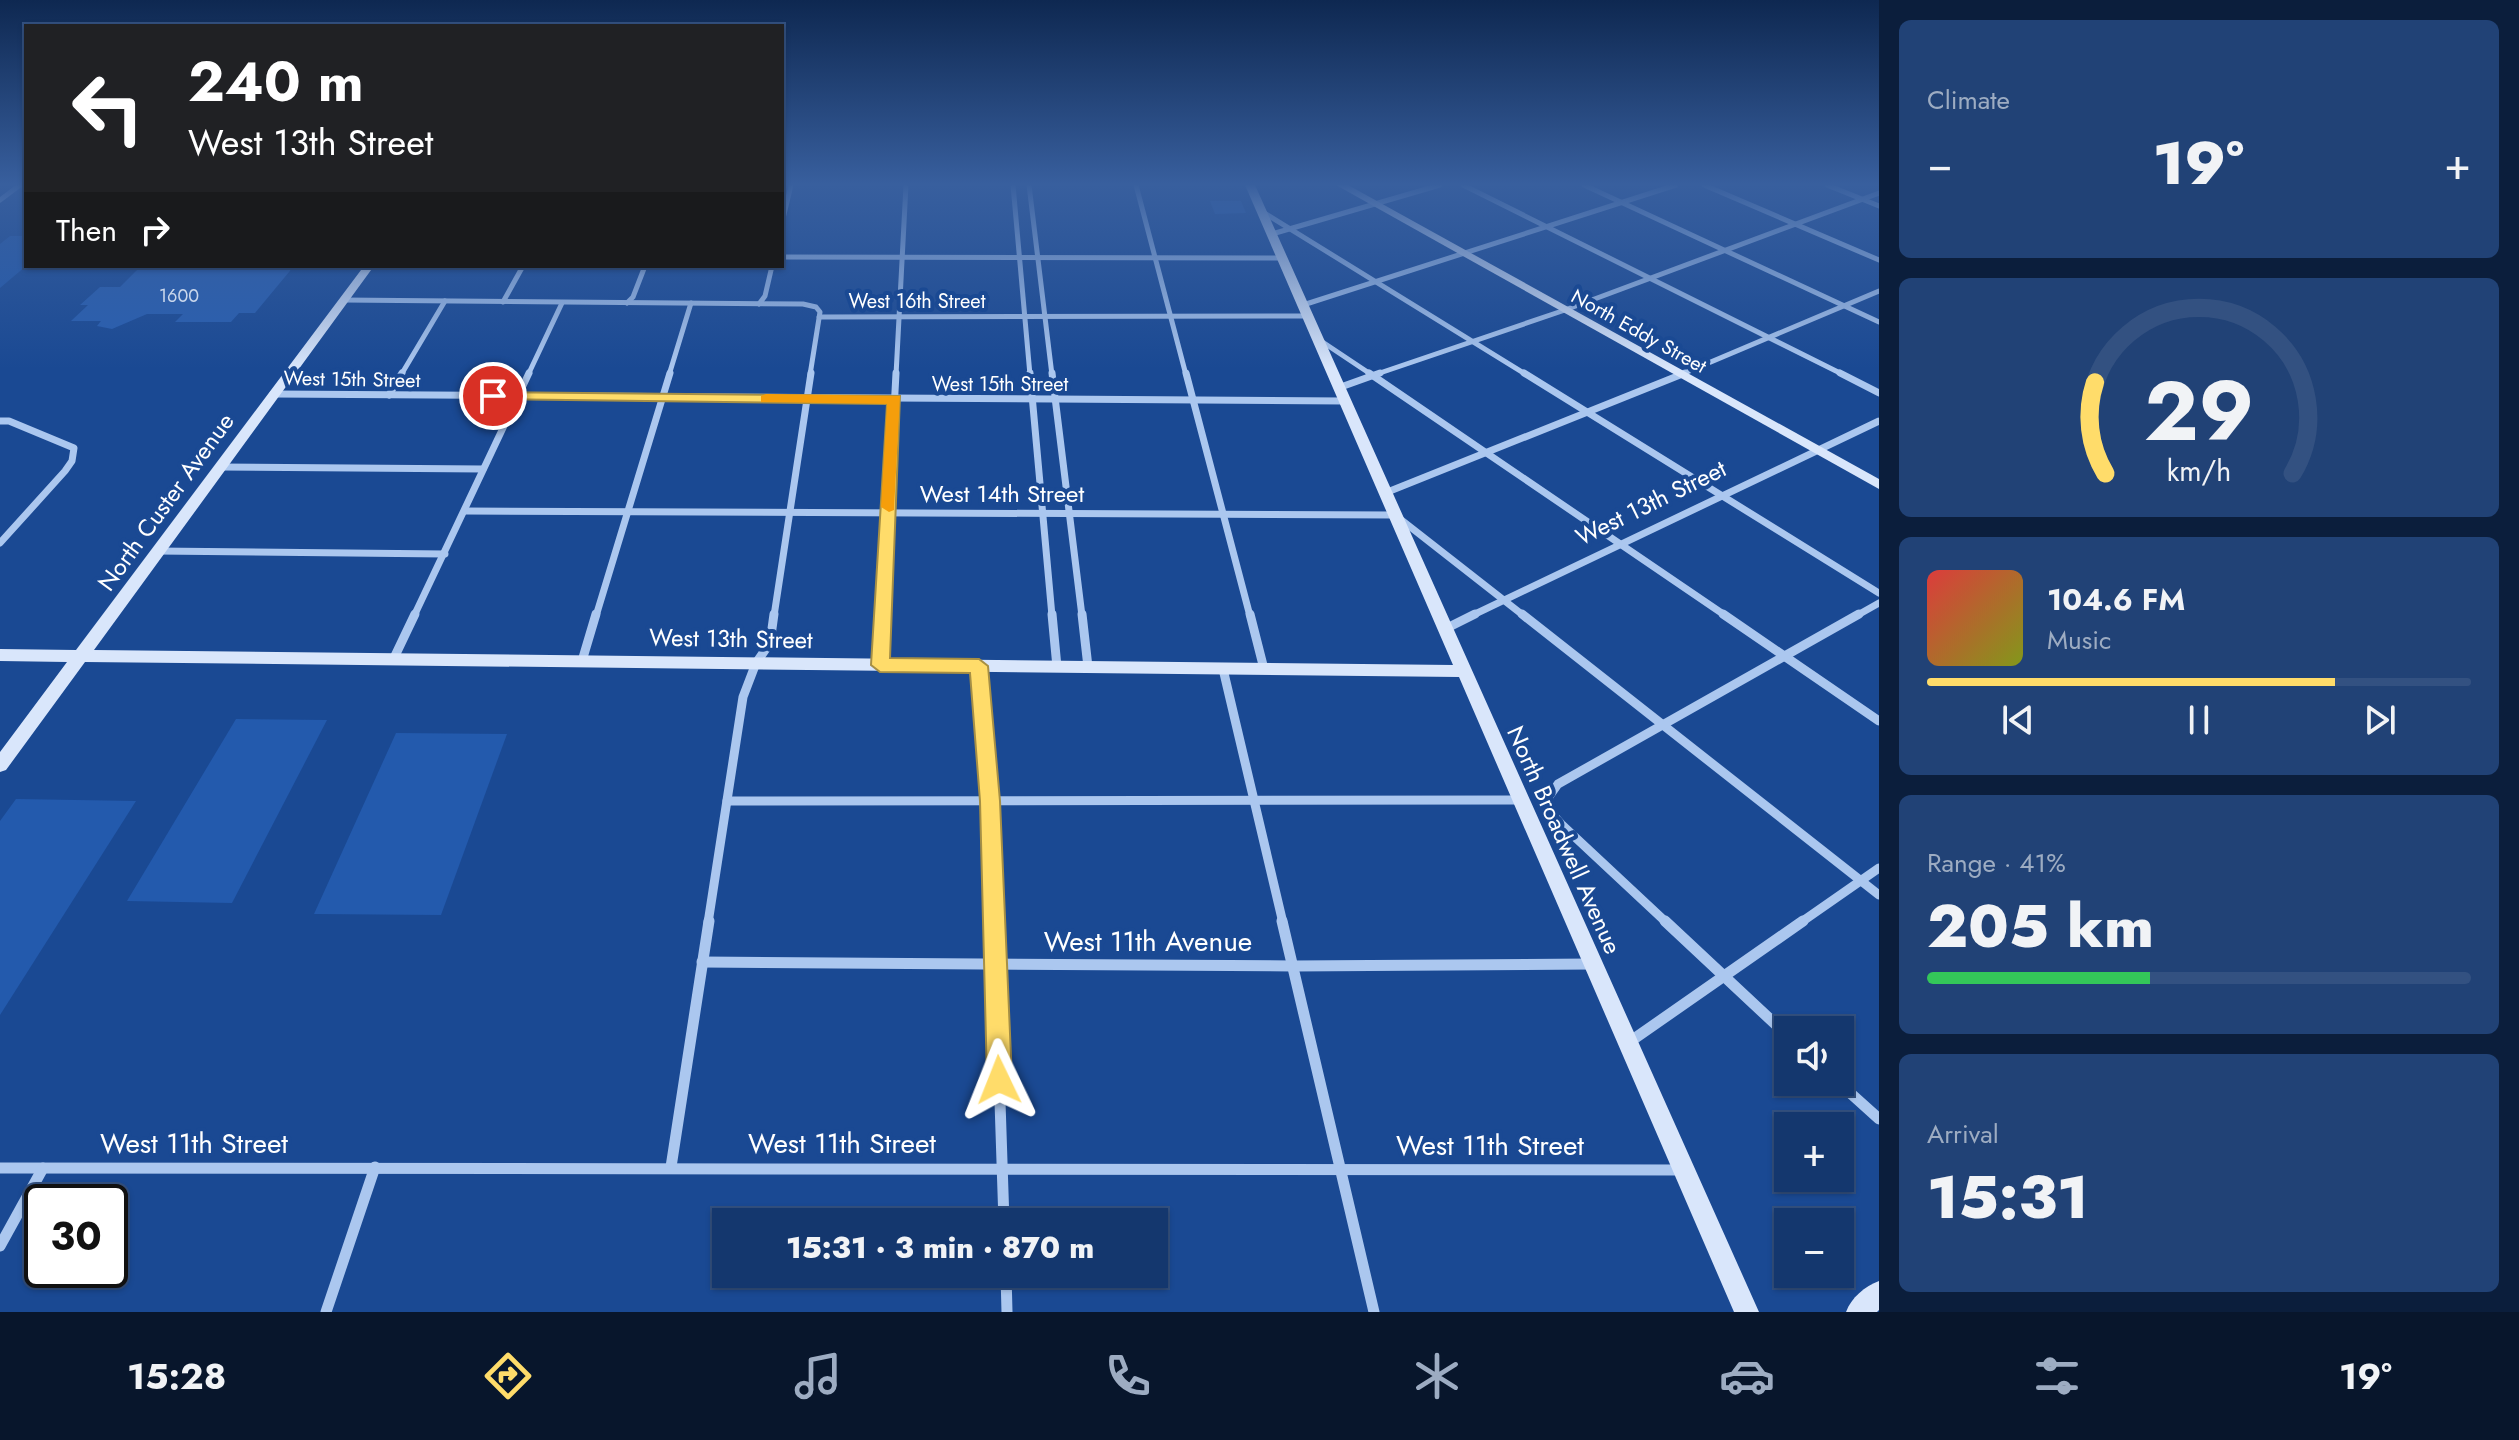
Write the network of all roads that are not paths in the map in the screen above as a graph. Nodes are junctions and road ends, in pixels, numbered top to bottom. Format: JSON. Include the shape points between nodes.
{"nodes":[{"id":1,"x":903,"y":246,"type":"edge"},
{"id":2,"x":1019,"y":246,"type":"edge"},
{"id":3,"x":1037,"y":246,"type":"edge"},
{"id":4,"x":1153,"y":246,"type":"edge"},
{"id":5,"x":1278,"y":246,"type":"edge"},
{"id":6,"x":1317,"y":246,"type":"edge"},
{"id":7,"x":1450,"y":246,"type":"edge"},
{"id":8,"x":1489,"y":246,"type":"edge"},
{"id":9,"x":1583,"y":246,"type":"edge"},
{"id":10,"x":1715,"y":246,"type":"edge"},
{"id":11,"x":1737,"y":246,"type":"edge"},
{"id":12,"x":1847,"y":246,"type":"edge"},
{"id":13,"x":1725,"y":251,"type":"junction"},
{"id":14,"x":1464,"y":254,"type":"junction"},
{"id":15,"x":784,"y":257,"type":"edge"},
{"id":16,"x":902,"y":257,"type":"junction"},
{"id":17,"x":1020,"y":258,"type":"junction"},
{"id":18,"x":1038,"y":258,"type":"junction"},
{"id":19,"x":1156,"y":258,"type":"junction"},
{"id":20,"x":1283,"y":258,"type":"junction"},
{"id":21,"x":1879,"y":260,"type":"edge"},
{"id":22,"x":368,"y":268,"type":"edge"},
{"id":23,"x":522,"y":268,"type":"edge"},
{"id":24,"x":644,"y":268,"type":"edge"},
{"id":25,"x":772,"y":268,"type":"edge"},
{"id":26,"x":1648,"y":279,"type":"junction"},
{"id":27,"x":1373,"y":282,"type":"junction"},
{"id":28,"x":1879,"y":291,"type":"edge"},
{"id":29,"x":344,"y":300,"type":"junction"},
{"id":30,"x":445,"y":301,"type":"junction"},
{"id":31,"x":503,"y":302,"type":"junction"},
{"id":32,"x":562,"y":303,"type":"junction"},
{"id":33,"x":627,"y":303,"type":"junction"},
{"id":34,"x":691,"y":303,"type":"junction"},
{"id":35,"x":759,"y":304,"type":"junction"},
{"id":36,"x":1843,"y":306,"type":"junction"},
{"id":37,"x":1305,"y":310,"type":"junction"},
{"id":38,"x":1565,"y":310,"type":"junction"},
{"id":39,"x":1171,"y":316,"type":"junction"},
{"id":40,"x":819,"y":317,"type":"junction"},
{"id":41,"x":899,"y":317,"type":"junction"},
{"id":42,"x":1026,"y":317,"type":"junction"},
{"id":43,"x":1045,"y":317,"type":"junction"},
{"id":44,"x":1879,"y":322,"type":"edge"},
{"id":45,"x":1768,"y":338,"type":"junction"},
{"id":46,"x":1317,"y":339,"type":"junction"},
{"id":47,"x":1473,"y":342,"type":"junction"},
{"id":48,"x":1681,"y":375,"type":"junction"},
{"id":49,"x":1372,"y":376,"type":"junction"},
{"id":50,"x":1879,"y":393,"type":"edge"},
{"id":51,"x":273,"y":394,"type":"junction"},
{"id":52,"x":1341,"y":394,"type":"junction"},
{"id":53,"x":389,"y":395,"type":"junction"},
{"id":54,"x":518,"y":397,"type":"junction"},
{"id":55,"x":662,"y":398,"type":"junction"},
{"id":56,"x":807,"y":399,"type":"junction"},
{"id":57,"x":895,"y":399,"type":"junction"},
{"id":58,"x":1034,"y":400,"type":"junction"},
{"id":59,"x":1056,"y":400,"type":"junction"},
{"id":60,"x":1194,"y":401,"type":"junction"},
{"id":61,"x":1587,"y":412,"type":"junction"},
{"id":62,"x":0,"y":421,"type":"edge"},
{"id":63,"x":1879,"y":421,"type":"edge"},
{"id":64,"x":1816,"y":450,"type":"junction"},
{"id":65,"x":1485,"y":453,"type":"junction"},
{"id":66,"x":218,"y":467,"type":"junction"},
{"id":67,"x":483,"y":469,"type":"junction"},
{"id":68,"x":1879,"y":485,"type":"edge"},
{"id":69,"x":1385,"y":493,"type":"junction"},
{"id":70,"x":1722,"y":496,"type":"junction"},
{"id":71,"x":465,"y":511,"type":"junction"},
{"id":72,"x":627,"y":512,"type":"junction"},
{"id":73,"x":789,"y":513,"type":"junction"},
{"id":74,"x":888,"y":514,"type":"junction"},
{"id":75,"x":1044,"y":514,"type":"junction"},
{"id":76,"x":1069,"y":514,"type":"junction"},
{"id":77,"x":1223,"y":514,"type":"junction"},
{"id":78,"x":1395,"y":515,"type":"junction"},
{"id":79,"x":0,"y":543,"type":"edge"},
{"id":80,"x":1619,"y":545,"type":"junction"},
{"id":81,"x":157,"y":551,"type":"junction"},
{"id":82,"x":445,"y":554,"type":"junction"},
{"id":83,"x":1879,"y":593,"type":"edge"},
{"id":84,"x":1504,"y":601,"type":"junction"},
{"id":85,"x":1879,"y":603,"type":"edge"},
{"id":86,"x":1445,"y":630,"type":"junction"},
{"id":87,"x":0,"y":655,"type":"edge"},
{"id":88,"x":81,"y":656,"type":"junction"},
{"id":89,"x":1785,"y":657,"type":"junction"},
{"id":90,"x":394,"y":658,"type":"junction"},
{"id":91,"x":582,"y":661,"type":"junction"},
{"id":92,"x":756,"y":663,"type":"junction"},
{"id":93,"x":880,"y":665,"type":"junction"},
{"id":94,"x":979,"y":666,"type":"junction"},
{"id":95,"x":1057,"y":667,"type":"junction"},
{"id":96,"x":1088,"y":667,"type":"junction"},
{"id":97,"x":1223,"y":669,"type":"junction"},
{"id":98,"x":1264,"y":669,"type":"junction"},
{"id":99,"x":1462,"y":671,"type":"junction"},
{"id":100,"x":1879,"y":721,"type":"edge"},
{"id":101,"x":1665,"y":726,"type":"junction"},
{"id":102,"x":0,"y":765,"type":"edge"},
{"id":103,"x":1520,"y":800,"type":"junction"},
{"id":104,"x":727,"y":801,"type":"junction"},
{"id":105,"x":990,"y":801,"type":"junction"},
{"id":106,"x":1254,"y":801,"type":"junction"},
{"id":107,"x":1879,"y":868,"type":"edge"},
{"id":108,"x":1861,"y":880,"type":"junction"},
{"id":109,"x":1879,"y":895,"type":"edge"},
{"id":110,"x":702,"y":962,"type":"junction"},
{"id":111,"x":995,"y":964,"type":"junction"},
{"id":112,"x":1593,"y":964,"type":"junction"},
{"id":113,"x":1293,"y":966,"type":"junction"},
{"id":114,"x":1723,"y":977,"type":"junction"},
{"id":115,"x":1774,"y":1023,"type":"edge"},
{"id":116,"x":1627,"y":1044,"type":"junction"},
{"id":117,"x":1854,"y":1096,"type":"edge"},
{"id":118,"x":1879,"y":1119,"type":"edge"},
{"id":119,"x":375,"y":1167,"type":"junction"},
{"id":120,"x":671,"y":1167,"type":"junction"},
{"id":121,"x":1003,"y":1167,"type":"junction"},
{"id":122,"x":0,"y":1168,"type":"edge"},
{"id":123,"x":43,"y":1168,"type":"junction"},
{"id":124,"x":1340,"y":1168,"type":"junction"},
{"id":125,"x":1684,"y":1170,"type":"junction"},
{"id":126,"x":1004,"y":1208,"type":"edge"},
{"id":127,"x":0,"y":1246,"type":"edge"},
{"id":128,"x":1006,"y":1288,"type":"edge"},
{"id":129,"x":1879,"y":1293,"type":"edge"},
{"id":130,"x":326,"y":1312,"type":"edge"},
{"id":131,"x":1007,"y":1312,"type":"edge"},
{"id":132,"x":1374,"y":1312,"type":"edge"},
{"id":133,"x":1747,"y":1312,"type":"edge"},
{"id":134,"x":1858,"y":1312,"type":"edge"}],
"edges":[{"from":1,"to":16,"type":"street"},
{"from":2,"to":17,"type":"street"},
{"from":3,"to":18,"type":"street"},
{"from":4,"to":19,"type":"street"},
{"from":5,"to":20,"type":"main road","name":"North Broadwell Avenue"},
{"from":6,"to":27,"type":"street"},
{"from":7,"to":14,"type":"main road","name":"North Eddy Street"},
{"from":8,"to":14,"type":"street","name":"West 16th Street"},
{"from":9,"to":26,"type":"street"},
{"from":10,"to":13,"type":"street"},
{"from":11,"to":13,"type":"street"},
{"from":12,"to":21,"type":"street"},
{"from":13,"to":26,"type":"street"},
{"from":13,"to":36,"type":"street"},
{"from":14,"to":27,"type":"street","name":"West 16th Street"},
{"from":14,"to":38,"type":"main road","name":"North Eddy Street"},
{"from":15,"to":16,"type":"street"},
{"from":16,"to":17,"type":"street"},
{"from":16,"to":41,"type":"street"},
{"from":17,"to":18,"type":"street"},
{"from":17,"to":42,"type":"street"},
{"from":18,"to":19,"type":"street"},
{"from":18,"to":43,"type":"street"},
{"from":19,"to":20,"type":"street"},
{"from":19,"to":39,"type":"street"},
{"from":20,"to":37,"type":"main road","name":"North Broadwell Avenue"},
{"from":22,"to":29,"type":"main road","name":"North Custer Avenue"},
{"from":23,"to":31,"type":"street"},
{"from":24,"to":33,"type":"street"},
{"from":25,"to":35,"type":"street"},
{"from":26,"to":38,"type":"street"},
{"from":26,"to":45,"type":"street"},
{"from":27,"to":37,"type":"street","name":"West 16th Street"},
{"from":27,"to":47,"type":"street"},
{"from":28,"to":36,"type":"street"},
{"from":29,"to":30,"type":"street","name":"West 16th Street"},
{"from":29,"to":51,"type":"main road","name":"North Custer Avenue"},
{"from":30,"to":31,"type":"street","name":"West 16th Street"},
{"from":30,"to":53,"type":"street"},
{"from":31,"to":32,"type":"street","name":"West 16th Street"},
{"from":32,"to":33,"type":"street","name":"West 16th Street"},
{"from":32,"to":54,"type":"street"},
{"from":33,"to":34,"type":"street","name":"West 16th Street"},
{"from":34,"to":35,"type":"street","name":"West 16th Street"},
{"from":34,"to":55,"type":"street"},
{"from":35,"to":40,"type":"street","name":"West 16th Street","via":[[803,304],[816,307]]},
{"from":36,"to":44,"type":"street"},
{"from":36,"to":45,"type":"street"},
{"from":37,"to":39,"type":"street","name":"West 16th Street"},
{"from":37,"to":46,"type":"main road","name":"North Broadwell Avenue"},
{"from":38,"to":47,"type":"street"},
{"from":38,"to":48,"type":"main road","name":"North Eddy Street"},
{"from":39,"to":43,"type":"street","name":"West 16th Street"},
{"from":39,"to":60,"type":"street"},
{"from":40,"to":41,"type":"street","name":"West 16th Street"},
{"from":40,"to":56,"type":"street"},
{"from":41,"to":42,"type":"street","name":"West 16th Street"},
{"from":41,"to":57,"type":"street"},
{"from":42,"to":43,"type":"street","name":"West 16th Street"},
{"from":42,"to":58,"type":"street"},
{"from":43,"to":59,"type":"street"},
{"from":45,"to":48,"type":"street"},
{"from":45,"to":50,"type":"street"},
{"from":46,"to":49,"type":"street"},
{"from":46,"to":52,"type":"main road","name":"North Broadwell Avenue"},
{"from":47,"to":49,"type":"street"},
{"from":47,"to":61,"type":"street"},
{"from":48,"to":61,"type":"street"},
{"from":48,"to":64,"type":"main road","name":"North Eddy Street"},
{"from":49,"to":52,"type":"street"},
{"from":49,"to":65,"type":"street"},
{"from":51,"to":53,"type":"street","name":"West 15th Street"},
{"from":51,"to":66,"type":"main road","name":"North Custer Avenue"},
{"from":52,"to":60,"type":"street","name":"West 15th Street"},
{"from":52,"to":69,"type":"main road","name":"North Broadwell Avenue"},
{"from":53,"to":54,"type":"street","name":"West 15th Street"},
{"from":54,"to":55,"type":"street","name":"West 15th Street"},
{"from":54,"to":67,"type":"street"},
{"from":55,"to":56,"type":"street","name":"West 15th Street"},
{"from":55,"to":72,"type":"street"},
{"from":56,"to":57,"type":"street","name":"West 15th Street"},
{"from":56,"to":73,"type":"street"},
{"from":57,"to":58,"type":"street","name":"West 15th Street"},
{"from":57,"to":74,"type":"street"},
{"from":58,"to":59,"type":"street","name":"West 15th Street"},
{"from":58,"to":75,"type":"street"},
{"from":59,"to":60,"type":"street","name":"West 15th Street"},
{"from":59,"to":76,"type":"street"},
{"from":60,"to":77,"type":"street"},
{"from":61,"to":65,"type":"street"},
{"from":61,"to":70,"type":"street"},
{"from":62,"to":79,"type":"street","via":[[74,448],[65,471]]},
{"from":63,"to":64,"type":"street","name":"West 13th Street"},
{"from":64,"to":68,"type":"main road","name":"North Eddy Street"},
{"from":64,"to":70,"type":"street","name":"West 13th Street"},
{"from":65,"to":69,"type":"street"},
{"from":65,"to":80,"type":"street"},
{"from":66,"to":67,"type":"street"},
{"from":66,"to":81,"type":"main road","name":"North Custer Avenue"},
{"from":67,"to":71,"type":"street"},
{"from":69,"to":78,"type":"main road","name":"North Broadwell Avenue"},
{"from":70,"to":80,"type":"street","name":"West 13th Street"},
{"from":70,"to":83,"type":"street"},
{"from":71,"to":72,"type":"street","name":"West 14th Street"},
{"from":71,"to":82,"type":"street"},
{"from":72,"to":73,"type":"street","name":"West 14th Street"},
{"from":72,"to":91,"type":"street"},
{"from":73,"to":74,"type":"street","name":"West 14th Street"},
{"from":73,"to":92,"type":"street","via":[[770,643]]},
{"from":74,"to":75,"type":"street","name":"West 14th Street"},
{"from":74,"to":93,"type":"street"},
{"from":75,"to":76,"type":"street","name":"West 14th Street"},
{"from":75,"to":95,"type":"street"},
{"from":76,"to":77,"type":"street","name":"West 14th Street"},
{"from":76,"to":96,"type":"street"},
{"from":77,"to":78,"type":"street","name":"West 14th Street"},
{"from":77,"to":98,"type":"street"},
{"from":78,"to":84,"type":"street"},
{"from":78,"to":86,"type":"main road","name":"North Broadwell Avenue"},
{"from":80,"to":84,"type":"street","name":"West 13th Street"},
{"from":80,"to":89,"type":"street"},
{"from":81,"to":82,"type":"street"},
{"from":81,"to":88,"type":"main road","name":"North Custer Avenue"},
{"from":82,"to":90,"type":"street"},
{"from":84,"to":86,"type":"street","name":"West 13th Street"},
{"from":84,"to":101,"type":"street"},
{"from":85,"to":89,"type":"street"},
{"from":86,"to":99,"type":"main road","name":"North Broadwell Avenue"},
{"from":87,"to":88,"type":"main road","name":"West 13th Street"},
{"from":88,"to":90,"type":"main road","name":"West 13th Street"},
{"from":88,"to":102,"type":"main road","name":"North Custer Avenue"},
{"from":89,"to":100,"type":"street"},
{"from":89,"to":101,"type":"street"},
{"from":90,"to":91,"type":"main road","name":"West 13th Street"},
{"from":91,"to":92,"type":"main road","name":"West 13th Street"},
{"from":92,"to":93,"type":"main road","name":"West 13th Street"},
{"from":92,"to":104,"type":"street","via":[[743,697]]},
{"from":93,"to":94,"type":"main road","name":"West 13th Street"},
{"from":94,"to":95,"type":"main road","name":"West 13th Street"},
{"from":94,"to":105,"type":"street"},
{"from":95,"to":96,"type":"main road","name":"West 13th Street"},
{"from":96,"to":97,"type":"main road","name":"West 13th Street"},
{"from":97,"to":98,"type":"main road","name":"West 13th Street"},
{"from":97,"to":106,"type":"street"},
{"from":98,"to":99,"type":"main road","name":"West 13th Street"},
{"from":99,"to":103,"type":"main road","name":"North Broadwell Avenue"},
{"from":101,"to":108,"type":"street"},
{"from":101,"to":114,"type":"street","via":[[1558,784],[1549,803],[1561,824]]},
{"from":103,"to":106,"type":"street"},
{"from":103,"to":112,"type":"main road","name":"North Broadwell Avenue"},
{"from":104,"to":105,"type":"street"},
{"from":104,"to":110,"type":"street"},
{"from":105,"to":106,"type":"street"},
{"from":105,"to":111,"type":"street"},
{"from":106,"to":113,"type":"street"},
{"from":107,"to":108,"type":"street"},
{"from":108,"to":109,"type":"street"},
{"from":108,"to":114,"type":"street"},
{"from":110,"to":111,"type":"street","name":"West 11th Avenue"},
{"from":110,"to":120,"type":"street"},
{"from":111,"to":113,"type":"street","name":"West 11th Avenue"},
{"from":111,"to":121,"type":"street"},
{"from":112,"to":113,"type":"street","name":"West 11th Avenue"},
{"from":112,"to":116,"type":"main road","name":"North Broadwell Avenue"},
{"from":113,"to":124,"type":"street"},
{"from":114,"to":115,"type":"street"},
{"from":114,"to":116,"type":"street"},
{"from":116,"to":125,"type":"main road","name":"North Broadwell Avenue"},
{"from":117,"to":118,"type":"street"},
{"from":119,"to":120,"type":"street","name":"West 11th Street"},
{"from":119,"to":123,"type":"street","name":"West 11th Street"},
{"from":119,"to":130,"type":"street"},
{"from":120,"to":121,"type":"street","name":"West 11th Street"},
{"from":121,"to":124,"type":"street","name":"West 11th Street"},
{"from":121,"to":126,"type":"street"},
{"from":122,"to":123,"type":"street","name":"West 11th Street"},
{"from":123,"to":127,"type":"street"},
{"from":124,"to":125,"type":"street","name":"West 11th Street"},
{"from":124,"to":132,"type":"street"},
{"from":125,"to":133,"type":"main road","name":"North Broadwell Avenue"},
{"from":128,"to":131,"type":"street"},
{"from":129,"to":134,"type":"main road"}]}
